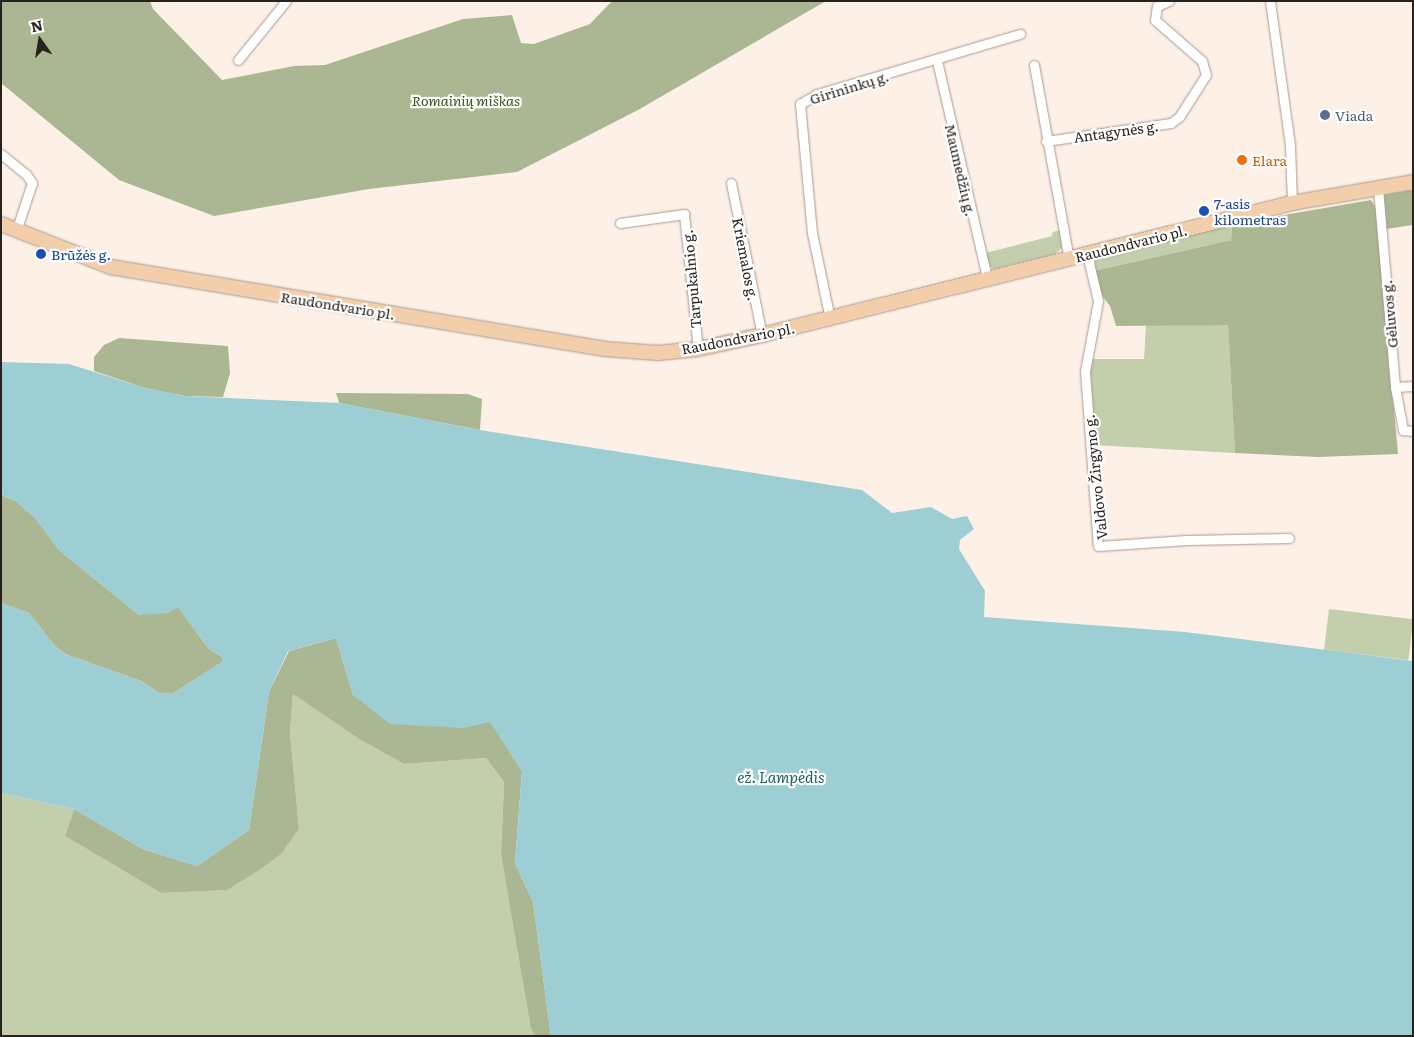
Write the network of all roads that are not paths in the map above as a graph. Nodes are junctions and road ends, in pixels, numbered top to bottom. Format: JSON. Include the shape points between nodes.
{"nodes":[{"id":1,"x":286,"y":1,"type":"edge"},
{"id":2,"x":1169,"y":1,"type":"edge"},
{"id":3,"x":1270,"y":1,"type":"edge"},
{"id":4,"x":1020,"y":34,"type":"dead end"},
{"id":5,"x":238,"y":60,"type":"dead end"},
{"id":6,"x":937,"y":61,"type":"junction"},
{"id":7,"x":1034,"y":65,"type":"dead end"},
{"id":8,"x":1046,"y":141,"type":"junction"},
{"id":9,"x":1,"y":154,"type":"edge"},
{"id":10,"x":1413,"y":182,"type":"edge"},
{"id":11,"x":732,"y":183,"type":"dead end"},
{"id":12,"x":1378,"y":188,"type":"junction"},
{"id":13,"x":1292,"y":204,"type":"junction"},
{"id":14,"x":1,"y":224,"type":"edge"},
{"id":15,"x":620,"y":224,"type":"dead end"},
{"id":16,"x":16,"y":231,"type":"junction"},
{"id":17,"x":1087,"y":254,"type":"junction"},
{"id":18,"x":1069,"y":259,"type":"junction"},
{"id":19,"x":987,"y":278,"type":"junction"},
{"id":20,"x":830,"y":319,"type":"junction"},
{"id":21,"x":762,"y":335,"type":"junction"},
{"id":22,"x":698,"y":349,"type":"junction"},
{"id":23,"x":1413,"y":386,"type":"edge"},
{"id":24,"x":1395,"y":387,"type":"junction"},
{"id":25,"x":1413,"y":430,"type":"edge"},
{"id":26,"x":1289,"y":538,"type":"dead end"}],
"edges":[{"from":1,"to":5,"type":"street"},
{"from":2,"to":8,"type":"street","name":"Antagynės g.","via":[[1157,6],[1155,20],[1202,61],[1206,75],[1179,117],[1171,124]]},
{"from":3,"to":13,"type":"street","via":[[1290,146]]},
{"from":4,"to":6,"type":"street","name":"Girininkų g."},
{"from":6,"to":19,"type":"street","name":"Maumedžių g."},
{"from":6,"to":20,"type":"street","name":"Girininkų g.","via":[[818,94],[800,104],[812,233]]},
{"from":7,"to":8,"type":"street"},
{"from":8,"to":18,"type":"street"},
{"from":9,"to":16,"type":"street","via":[[32,183]]},
{"from":10,"to":12,"type":"main road","name":"Raudondvario pl."},
{"from":11,"to":21,"type":"street","name":"Kriemalos g."},
{"from":12,"to":13,"type":"main road","name":"Raudondvario pl."},
{"from":12,"to":24,"type":"street","name":"Gėluvos g."},
{"from":13,"to":17,"type":"main road","name":"Raudondvario pl."},
{"from":14,"to":16,"type":"main road","name":"Raudondvario pl."},
{"from":15,"to":22,"type":"street","name":"Tarpukalnio g.","via":[[684,214]]},
{"from":16,"to":22,"type":"main road","name":"Raudondvario pl.","via":[[86,259],[165,277],[604,348],[658,353]]},
{"from":17,"to":18,"type":"main road","name":"Raudondvario pl."},
{"from":17,"to":26,"type":"street","name":"Valdovo Žirgyno g.","via":[[1098,301],[1085,372],[1098,546]]},
{"from":18,"to":19,"type":"main road","name":"Raudondvario pl."},
{"from":19,"to":20,"type":"main road","name":"Raudondvario pl."},
{"from":20,"to":21,"type":"main road","name":"Raudondvario pl."},
{"from":21,"to":22,"type":"main road","name":"Raudondvario pl."},
{"from":23,"to":24,"type":"street"},
{"from":24,"to":25,"type":"street","name":"Gėluvos g.","via":[[1403,430]]}]}
